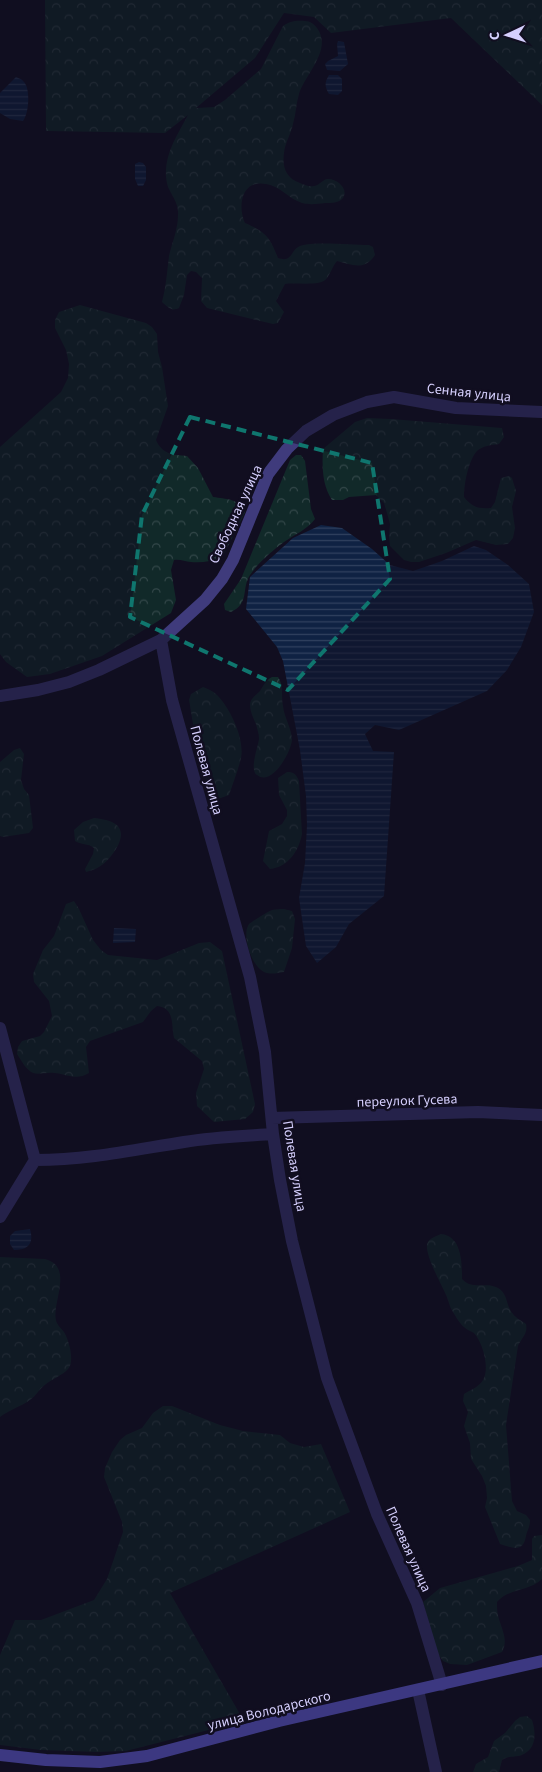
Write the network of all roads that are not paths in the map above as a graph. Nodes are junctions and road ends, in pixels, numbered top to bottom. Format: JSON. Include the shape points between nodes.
{"nodes":[{"id":1,"x":394,"y":397,"type":"joint"},
{"id":2,"x":542,"y":412,"type":"edge"},
{"id":3,"x":161,"y":640,"type":"junction"},
{"id":4,"x":0,"y":696,"type":"edge"},
{"id":5,"x":0,"y":1028,"type":"edge"},
{"id":6,"x":542,"y":1115,"type":"edge"},
{"id":7,"x":272,"y":1118,"type":"junction"},
{"id":8,"x":273,"y":1134,"type":"junction"},
{"id":9,"x":35,"y":1160,"type":"junction"},
{"id":10,"x":0,"y":1218,"type":"edge"},
{"id":11,"x":542,"y":1661,"type":"edge"},
{"id":12,"x":442,"y":1685,"type":"junction"},
{"id":13,"x":418,"y":1690,"type":"junction"},
{"id":14,"x":0,"y":1755,"type":"edge"},
{"id":15,"x":436,"y":1772,"type":"edge"}],
"edges":[{"from":1,"to":2,"type":"street","name":"Сенная улица","via":[[456,408]]},
{"from":1,"to":3,"type":"street","name":"Свободная улица","via":[[367,402],[333,415],[306,431],[287,449],[268,474],[222,579],[205,600]]},
{"from":3,"to":4,"type":"street","name":"Свободная улица","via":[[69,682]]},
{"from":3,"to":7,"type":"street","name":"Полевая улица","via":[[172,700],[250,977],[265,1052]]},
{"from":5,"to":9,"type":"street"},
{"from":6,"to":7,"type":"street","name":"переулок Гусева","via":[[478,1112]]},
{"from":7,"to":8,"type":"street","name":"Полевая улица"},
{"from":8,"to":9,"type":"street","via":[[186,1142],[69,1160]]},
{"from":8,"to":12,"type":"street","name":"Полевая улица","via":[[292,1241],[327,1378],[377,1514],[417,1603]]},
{"from":9,"to":10,"type":"street"},
{"from":11,"to":12,"type":"street","name":"улица Володарского"},
{"from":12,"to":13,"type":"street","name":"улица Володарского"},
{"from":13,"to":14,"type":"street","name":"улица Володарского","via":[[279,1721],[147,1756],[100,1762]]},
{"from":13,"to":15,"type":"street"}]}
